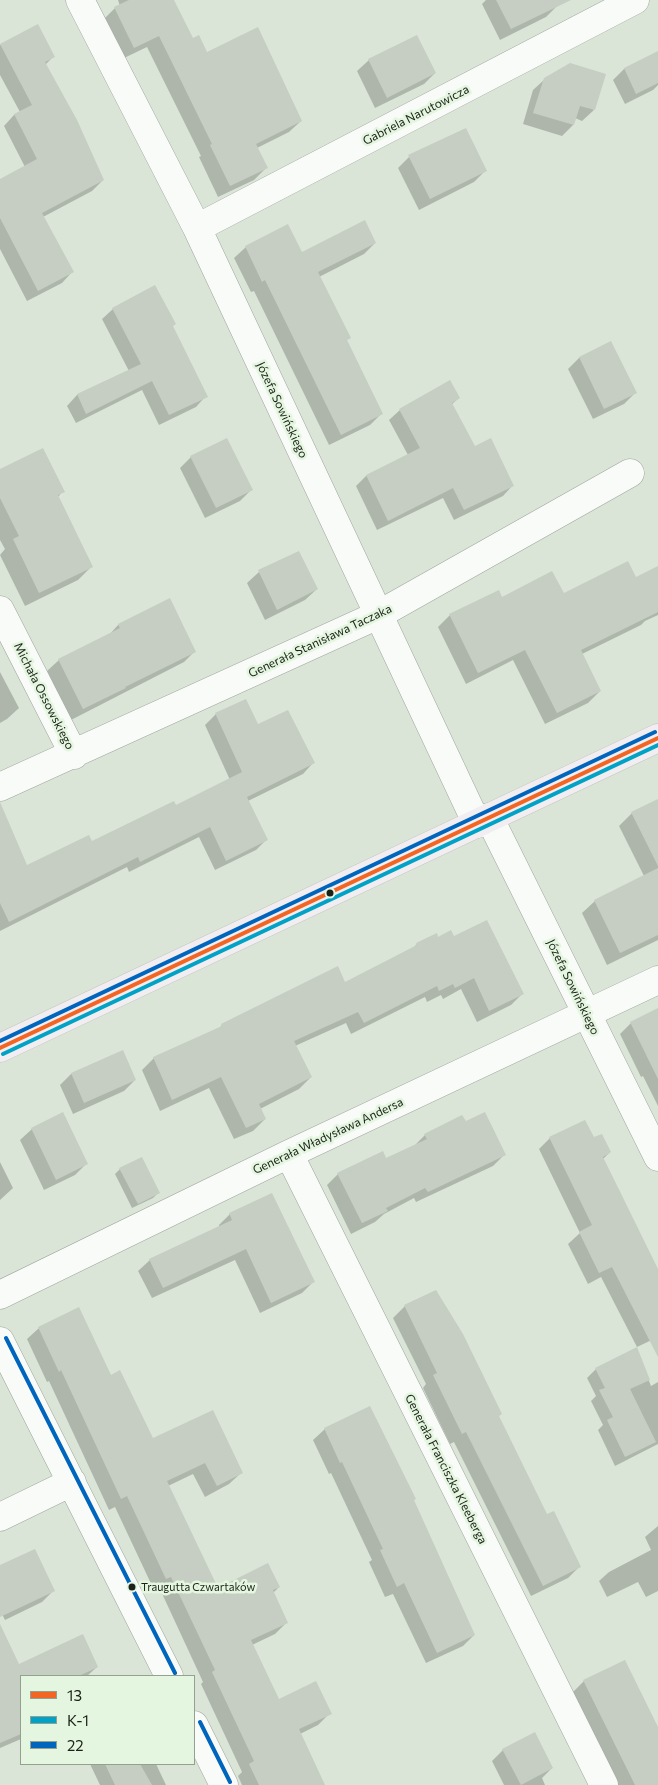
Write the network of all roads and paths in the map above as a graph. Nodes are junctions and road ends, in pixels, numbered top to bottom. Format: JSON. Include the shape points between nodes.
{"nodes":[{"id":1,"x":80,"y":0,"type":"edge"},
{"id":2,"x":635,"y":0,"type":"edge"},
{"id":3,"x":197,"y":228,"type":"junction"},
{"id":4,"x":630,"y":474,"type":"dead end"},
{"id":5,"x":0,"y":610,"type":"edge"},
{"id":6,"x":378,"y":615,"type":"junction"},
{"id":7,"x":658,"y":738,"type":"edge"},
{"id":8,"x":74,"y":755,"type":"junction"},
{"id":9,"x":0,"y":788,"type":"edge"},
{"id":10,"x":483,"y":820,"type":"junction"},
{"id":11,"x":658,"y":980,"type":"edge"},
{"id":12,"x":586,"y":1014,"type":"junction"},
{"id":13,"x":0,"y":1048,"type":"edge"},
{"id":14,"x":289,"y":1154,"type":"junction"},
{"id":15,"x":658,"y":1157,"type":"edge"},
{"id":16,"x":0,"y":1295,"type":"edge"},
{"id":17,"x":0,"y":1341,"type":"edge"},
{"id":18,"x":72,"y":1482,"type":"junction"},
{"id":19,"x":0,"y":1517,"type":"edge"},
{"id":20,"x":168,"y":1675,"type":"edge"},
{"id":21,"x":195,"y":1727,"type":"edge"},
{"id":22,"x":224,"y":1785,"type":"edge"},
{"id":23,"x":604,"y":1785,"type":"edge"}],
"edges":[{"from":1,"to":3,"type":"street","name":"Józefa Sowińskiego"},
{"from":2,"to":3,"type":"street","name":"Gabriela Narutowicza"},
{"from":3,"to":6,"type":"street","name":"Józefa Sowińskiego"},
{"from":4,"to":6,"type":"street","name":"Generała Stanisława Taczaka"},
{"from":5,"to":8,"type":"street","name":"Michała Ossowskiego"},
{"from":6,"to":8,"type":"street","name":"Generała Stanisława Taczaka"},
{"from":6,"to":10,"type":"street","name":"Józefa Sowińskiego"},
{"from":7,"to":10,"type":"main road"},
{"from":8,"to":9,"type":"street","name":"Generała Stanisława Taczaka"},
{"from":10,"to":12,"type":"street","name":"Józefa Sowińskiego"},
{"from":10,"to":13,"type":"main road"},
{"from":11,"to":12,"type":"street","name":"Generała Władysława Andersa"},
{"from":12,"to":14,"type":"street","name":"Generała Władysława Andersa"},
{"from":12,"to":15,"type":"street","name":"Józefa Sowińskiego"},
{"from":14,"to":16,"type":"street","name":"Generała Władysława Andersa"},
{"from":14,"to":23,"type":"street","name":"Generała Franciszka Kleeberga"},
{"from":17,"to":18,"type":"street"},
{"from":18,"to":19,"type":"street"},
{"from":18,"to":20,"type":"street"},
{"from":21,"to":22,"type":"street"}]}
